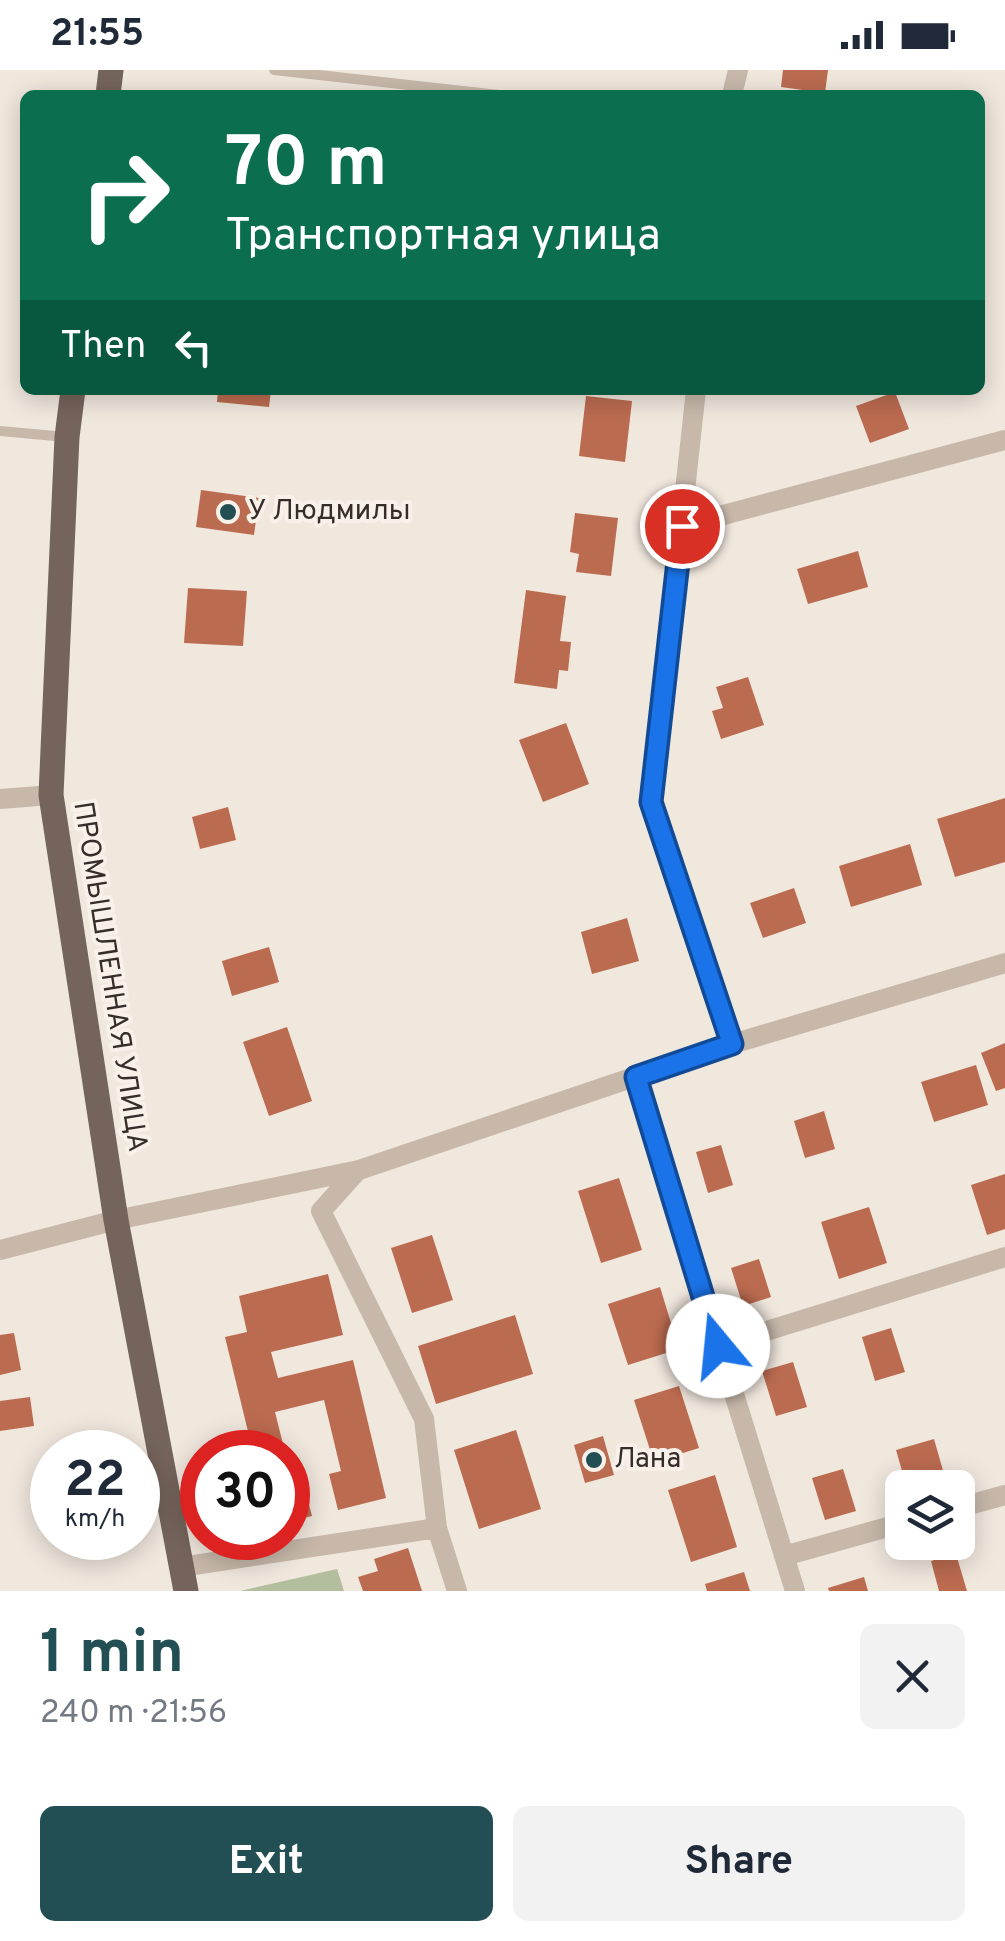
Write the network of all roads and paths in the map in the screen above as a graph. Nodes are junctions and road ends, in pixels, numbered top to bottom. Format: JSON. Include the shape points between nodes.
{"nodes":[{"id":1,"x":274,"y":70,"type":"edge"},
{"id":2,"x":455,"y":90,"type":"edge"},
{"id":3,"x":72,"y":395,"type":"edge"},
{"id":4,"x":695,"y":395,"type":"edge"},
{"id":5,"x":0,"y":431,"type":"edge"},
{"id":6,"x":68,"y":437,"type":"junction"},
{"id":7,"x":1005,"y":440,"type":"edge"},
{"id":8,"x":682,"y":526,"type":"junction"},
{"id":9,"x":51,"y":795,"type":"junction"},
{"id":10,"x":0,"y":798,"type":"edge"},
{"id":11,"x":1005,"y":963,"type":"edge"},
{"id":12,"x":732,"y":1044,"type":"junction"},
{"id":13,"x":636,"y":1077,"type":"junction"},
{"id":14,"x":359,"y":1170,"type":"junction"},
{"id":15,"x":116,"y":1220,"type":"junction"},
{"id":16,"x":0,"y":1250,"type":"edge"},
{"id":17,"x":1005,"y":1257,"type":"edge"},
{"id":18,"x":718,"y":1346,"type":"junction"},
{"id":19,"x":1005,"y":1495,"type":"edge"},
{"id":20,"x":975,"y":1503,"type":"edge"},
{"id":21,"x":437,"y":1528,"type":"junction"},
{"id":22,"x":885,"y":1528,"type":"edge"},
{"id":23,"x":784,"y":1556,"type":"junction"},
{"id":24,"x":184,"y":1579,"type":"edge"},
{"id":25,"x":457,"y":1591,"type":"edge"},
{"id":26,"x":795,"y":1591,"type":"edge"}],
"edges":[{"from":1,"to":2,"type":"lane"},
{"from":3,"to":6,"type":"main road","name":"ПРОМЫШЛЕННАЯ УЛИЦА"},
{"from":4,"to":8,"type":"street"},
{"from":5,"to":6,"type":"lane"},
{"from":6,"to":9,"type":"main road","name":"ПРОМЫШЛЕННАЯ УЛИЦА"},
{"from":7,"to":8,"type":"street"},
{"from":8,"to":12,"type":"street","via":[[651,802]]},
{"from":9,"to":10,"type":"street"},
{"from":9,"to":15,"type":"main road","name":"ПРОМЫШЛЕННАЯ УЛИЦА"},
{"from":11,"to":12,"type":"street"},
{"from":12,"to":13,"type":"street"},
{"from":13,"to":14,"type":"street"},
{"from":13,"to":18,"type":"street"},
{"from":14,"to":15,"type":"street"},
{"from":14,"to":21,"type":"street","via":[[321,1211],[424,1419]]},
{"from":15,"to":16,"type":"street"},
{"from":15,"to":24,"type":"main road","name":"ПРОМЫШЛЕННАЯ УЛИЦА"},
{"from":17,"to":18,"type":"street"},
{"from":18,"to":23,"type":"street"},
{"from":19,"to":20,"type":"street"},
{"from":21,"to":24,"type":"street","name":"ПРОМЫШЛЕННАЯ УЛИЦА"},
{"from":21,"to":25,"type":"street"},
{"from":22,"to":23,"type":"street"},
{"from":23,"to":26,"type":"street"}]}
